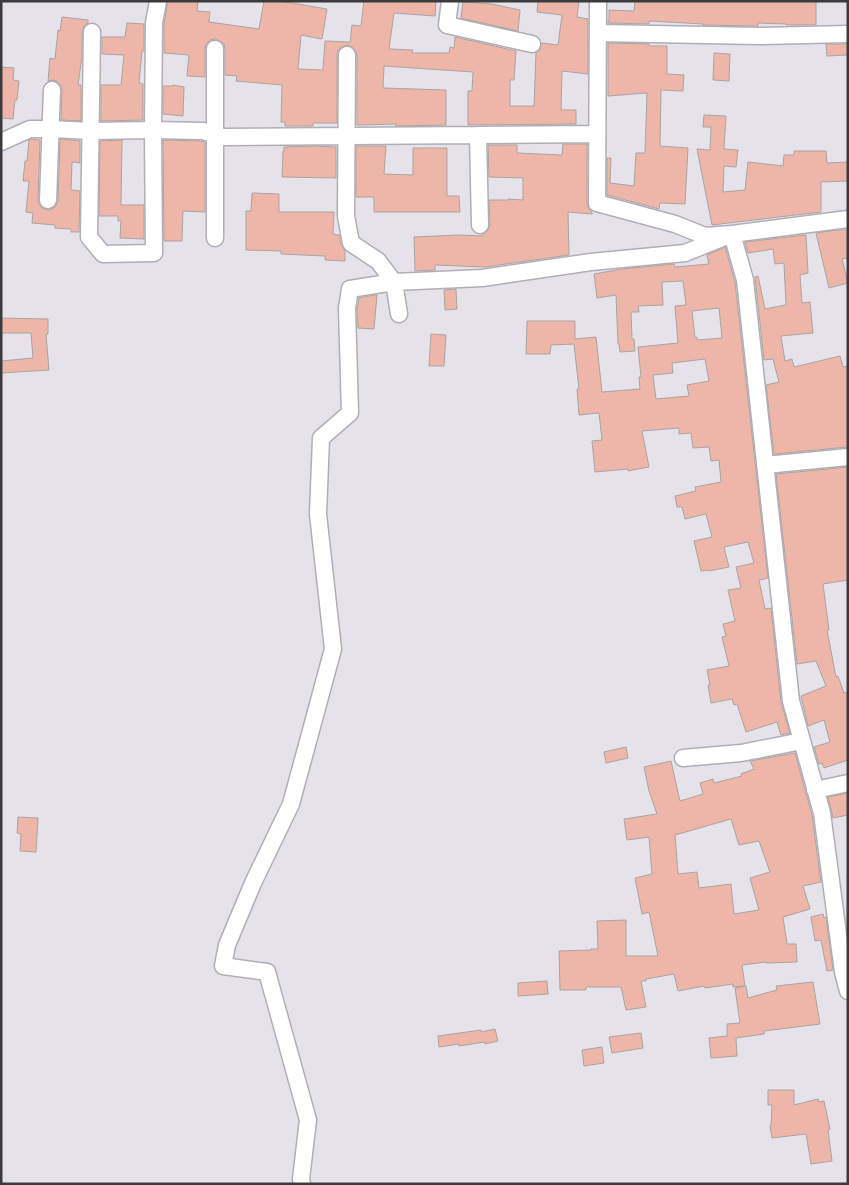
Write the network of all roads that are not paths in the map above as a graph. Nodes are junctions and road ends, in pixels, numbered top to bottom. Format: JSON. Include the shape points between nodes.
{"nodes":[{"id":1,"x":158,"y":1,"type":"edge"},
{"id":2,"x":450,"y":1,"type":"edge"},
{"id":3,"x":598,"y":1,"type":"edge"},
{"id":4,"x":92,"y":32,"type":"dead end"},
{"id":5,"x":598,"y":33,"type":"junction"},
{"id":6,"x":848,"y":34,"type":"edge"},
{"id":7,"x":532,"y":44,"type":"dead end"},
{"id":8,"x":215,"y":49,"type":"dead end"},
{"id":9,"x":347,"y":55,"type":"dead end"},
{"id":10,"x":52,"y":90,"type":"dead end"},
{"id":11,"x":51,"y":128,"type":"junction"},
{"id":12,"x":153,"y":130,"type":"junction"},
{"id":13,"x":90,"y":131,"type":"junction"},
{"id":14,"x":597,"y":134,"type":"junction"},
{"id":15,"x":215,"y":135,"type":"junction"},
{"id":16,"x":478,"y":135,"type":"junction"},
{"id":17,"x":346,"y":136,"type":"junction"},
{"id":18,"x":1,"y":142,"type":"edge"},
{"id":19,"x":48,"y":200,"type":"dead end"},
{"id":20,"x":848,"y":218,"type":"edge"},
{"id":21,"x":480,"y":225,"type":"dead end"},
{"id":22,"x":732,"y":234,"type":"junction"},
{"id":23,"x":215,"y":238,"type":"dead end"},
{"id":24,"x":394,"y":282,"type":"junction"},
{"id":25,"x":399,"y":314,"type":"dead end"},
{"id":26,"x":848,"y":457,"type":"edge"},
{"id":27,"x":765,"y":465,"type":"junction"},
{"id":28,"x":802,"y":741,"type":"junction"},
{"id":29,"x":683,"y":758,"type":"dead end"},
{"id":30,"x":848,"y":783,"type":"edge"},
{"id":31,"x":815,"y":790,"type":"junction"},
{"id":32,"x":848,"y":991,"type":"edge"},
{"id":33,"x":302,"y":1184,"type":"edge"}],
"edges":[{"from":1,"to":12,"type":"street","via":[[154,23]]},
{"from":2,"to":7,"type":"street","via":[[446,25]]},
{"from":3,"to":5,"type":"street"},
{"from":4,"to":13,"type":"street"},
{"from":5,"to":6,"type":"street"},
{"from":5,"to":14,"type":"street"},
{"from":8,"to":15,"type":"street"},
{"from":9,"to":17,"type":"street"},
{"from":10,"to":11,"type":"street"},
{"from":11,"to":13,"type":"street"},
{"from":11,"to":18,"type":"street","via":[[30,129]]},
{"from":11,"to":19,"type":"street"},
{"from":12,"to":13,"type":"street"},
{"from":12,"to":13,"type":"street","via":[[154,253],[102,254],[89,237]]},
{"from":12,"to":15,"type":"street","via":[[203,131]]},
{"from":14,"to":16,"type":"street"},
{"from":14,"to":22,"type":"street","via":[[597,203],[675,224],[705,236]]},
{"from":15,"to":17,"type":"street"},
{"from":15,"to":23,"type":"street"},
{"from":16,"to":17,"type":"street"},
{"from":16,"to":21,"type":"street"},
{"from":17,"to":24,"type":"street","via":[[346,216],[352,243],[378,261]]},
{"from":20,"to":22,"type":"street"},
{"from":22,"to":24,"type":"street","via":[[685,253],[591,262],[482,278]]},
{"from":22,"to":27,"type":"street","via":[[745,280]]},
{"from":24,"to":25,"type":"street"},
{"from":24,"to":33,"type":"street","via":[[350,289],[347,308],[350,413],[322,438],[321,447],[318,514],[333,649],[291,804],[253,883],[227,945],[222,966],[266,972],[308,1120]]},
{"from":26,"to":27,"type":"street"},
{"from":27,"to":28,"type":"street","via":[[791,702]]},
{"from":28,"to":29,"type":"street","via":[[741,753]]},
{"from":28,"to":31,"type":"street"},
{"from":30,"to":31,"type":"street"},
{"from":31,"to":32,"type":"street","via":[[822,813]]}]}
